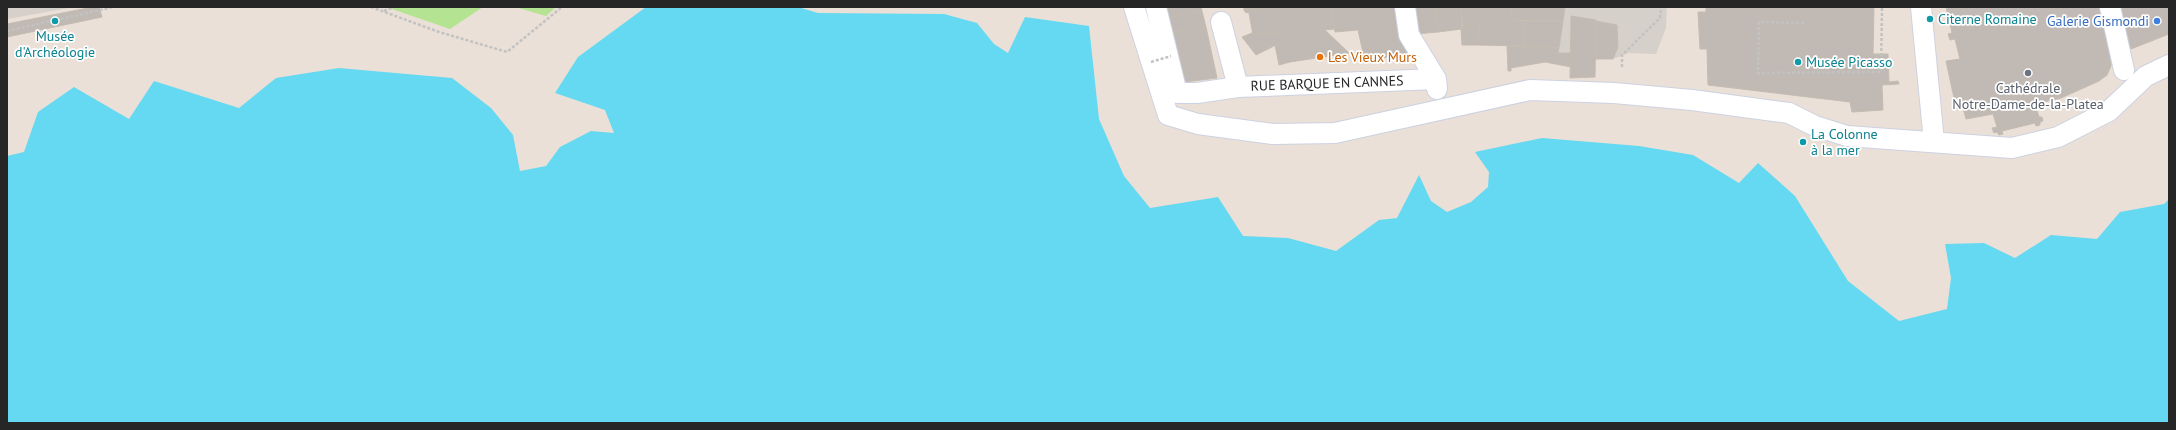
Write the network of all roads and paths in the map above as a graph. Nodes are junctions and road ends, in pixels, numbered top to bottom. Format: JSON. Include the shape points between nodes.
{"nodes":[{"id":1,"x":113,"y":7,"type":"edge"},
{"id":2,"x":371,"y":7,"type":"edge"},
{"id":3,"x":394,"y":7,"type":"edge"},
{"id":4,"x":562,"y":7,"type":"edge"},
{"id":5,"x":1134,"y":7,"type":"edge"},
{"id":6,"x":1156,"y":7,"type":"edge"},
{"id":7,"x":1405,"y":7,"type":"edge"},
{"id":8,"x":1661,"y":7,"type":"edge"},
{"id":9,"x":1882,"y":7,"type":"edge"},
{"id":10,"x":1921,"y":7,"type":"edge"},
{"id":11,"x":2110,"y":7,"type":"edge"},
{"id":12,"x":383,"y":12,"type":"junction"},
{"id":13,"x":1221,"y":22,"type":"dead end"},
{"id":14,"x":1804,"y":23,"type":"dead end"},
{"id":15,"x":7,"y":31,"type":"edge"},
{"id":16,"x":1622,"y":55,"type":"dead end"},
{"id":17,"x":1171,"y":56,"type":"dead end"},
{"id":18,"x":1151,"y":62,"type":"junction"},
{"id":19,"x":2169,"y":65,"type":"edge"},
{"id":20,"x":2124,"y":70,"type":"dead end"},
{"id":21,"x":1436,"y":79,"type":"junction"},
{"id":22,"x":1238,"y":87,"type":"junction"},
{"id":23,"x":1440,"y":109,"type":"junction"},
{"id":24,"x":1934,"y":142,"type":"junction"}],
"edges":[{"from":1,"to":15,"type":"path"},
{"from":2,"to":12,"type":"path"},
{"from":3,"to":12,"type":"path"},
{"from":4,"to":12,"type":"path","via":[[507,52]]},
{"from":5,"to":18,"type":"street"},
{"from":6,"to":22,"type":"street","via":[[1177,93]]},
{"from":7,"to":21,"type":"street","via":[[1409,35]]},
{"from":8,"to":16,"type":"path","via":[[1660,18]]},
{"from":9,"to":14,"type":"path","via":[[1881,72],[1758,72],[1759,22]]},
{"from":10,"to":24,"type":"street"},
{"from":11,"to":20,"type":"street"},
{"from":13,"to":22,"type":"street","name":"RUE BARQUE EN CANNES"},
{"from":17,"to":18,"type":"path","bridge":true},
{"from":18,"to":23,"type":"street","via":[[1168,115],[1198,124],[1273,134],[1335,133]]},
{"from":19,"to":24,"type":"street","via":[[2146,76],[2109,111],[2058,137],[2012,148]]},
{"from":21,"to":22,"type":"street","name":"RUE BARQUE EN CANNES"},
{"from":21,"to":23,"type":"street"},
{"from":23,"to":24,"type":"street","via":[[1530,90],[1621,94],[1692,100],[1789,114],[1847,136]]}]}
